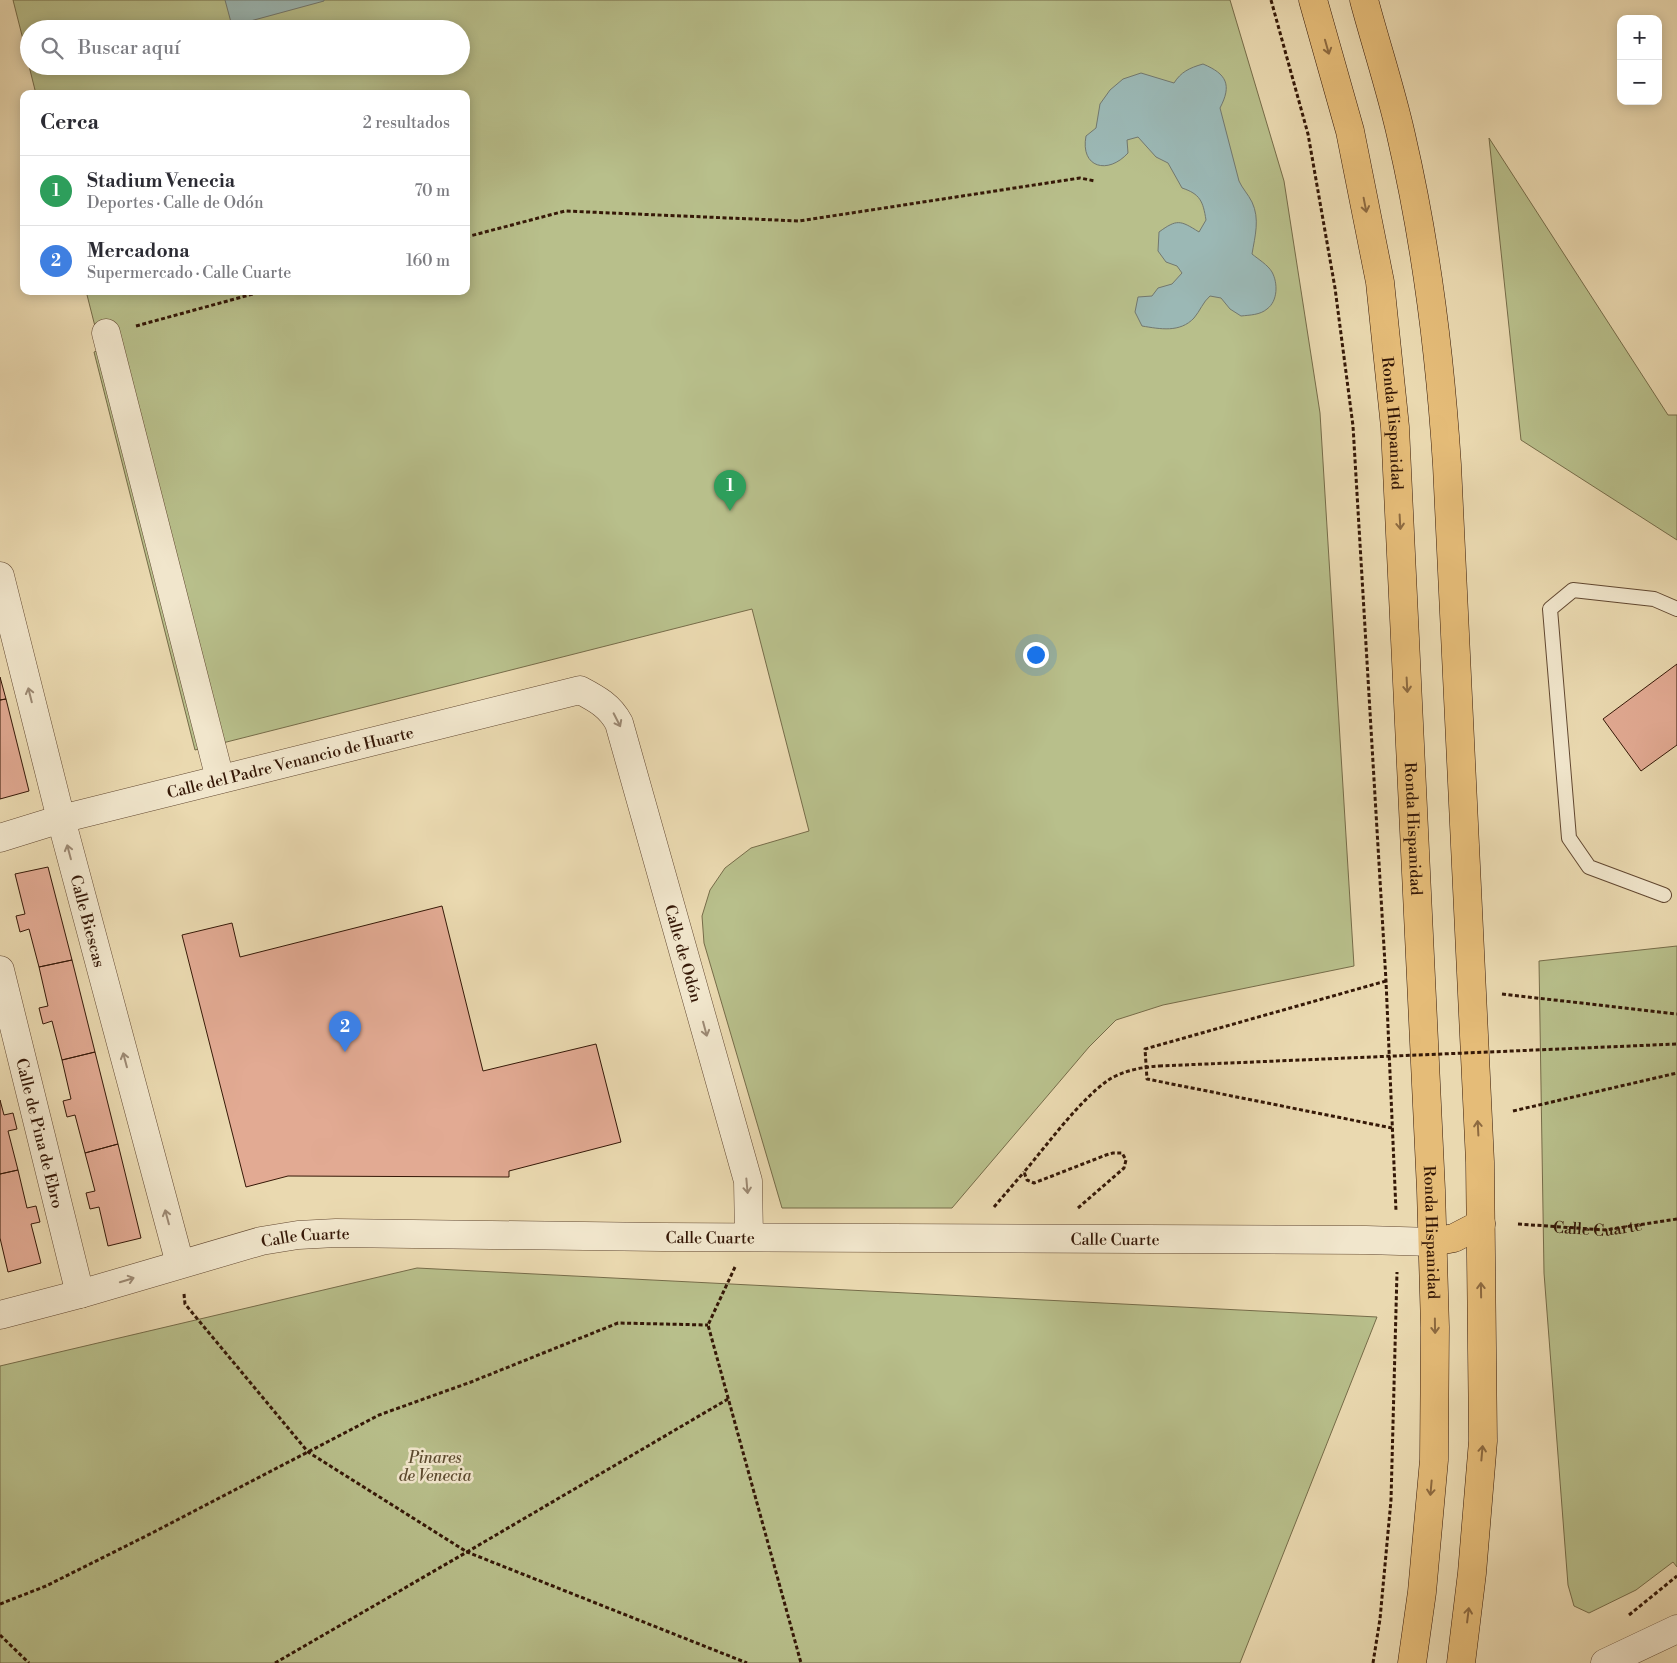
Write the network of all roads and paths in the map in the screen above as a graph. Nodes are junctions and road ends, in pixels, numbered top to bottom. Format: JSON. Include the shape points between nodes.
{"nodes":[{"id":1,"x":1271,"y":0,"type":"edge"},
{"id":2,"x":1313,"y":0,"type":"edge"},
{"id":3,"x":1364,"y":0,"type":"edge"},
{"id":4,"x":1095,"y":181,"type":"dead end"},
{"id":5,"x":470,"y":237,"type":"edge"},
{"id":6,"x":249,"y":295,"type":"edge"},
{"id":7,"x":106,"y":333,"type":"joint"},
{"id":8,"x":0,"y":576,"type":"edge"},
{"id":9,"x":1677,"y":609,"type":"edge"},
{"id":10,"x":580,"y":690,"type":"joint"},
{"id":11,"x":220,"y":780,"type":"junction"},
{"id":12,"x":61,"y":819,"type":"junction"},
{"id":13,"x":0,"y":838,"type":"edge"},
{"id":14,"x":1664,"y":896,"type":"dead end"},
{"id":15,"x":0,"y":970,"type":"edge"},
{"id":16,"x":1386,"y":981,"type":"junction"},
{"id":17,"x":1472,"y":990,"type":"junction"},
{"id":18,"x":1677,"y":1014,"type":"edge"},
{"id":19,"x":1677,"y":1044,"type":"edge"},
{"id":20,"x":1146,"y":1066,"type":"junction"},
{"id":21,"x":1677,"y":1074,"type":"edge"},
{"id":22,"x":1513,"y":1111,"type":"dead end"},
{"id":23,"x":1392,"y":1128,"type":"junction"},
{"id":24,"x":1395,"y":1196,"type":"dead end"},
{"id":25,"x":1677,"y":1219,"type":"edge"},
{"id":26,"x":1481,"y":1224,"type":"junction"},
{"id":27,"x":1518,"y":1224,"type":"dead end"},
{"id":28,"x":749,"y":1237,"type":"junction"},
{"id":29,"x":1042,"y":1239,"type":"junction"},
{"id":30,"x":1432,"y":1242,"type":"junction"},
{"id":31,"x":180,"y":1264,"type":"junction"},
{"id":32,"x":1398,"y":1286,"type":"dead end"},
{"id":33,"x":80,"y":1294,"type":"junction"},
{"id":34,"x":0,"y":1315,"type":"edge"},
{"id":35,"x":708,"y":1325,"type":"junction"},
{"id":36,"x":728,"y":1399,"type":"junction"},
{"id":37,"x":308,"y":1452,"type":"junction"},
{"id":38,"x":467,"y":1552,"type":"junction"},
{"id":39,"x":1677,"y":1576,"type":"edge"},
{"id":40,"x":0,"y":1604,"type":"edge"},
{"id":41,"x":1622,"y":1622,"type":"dead end"},
{"id":42,"x":1677,"y":1629,"type":"edge"},
{"id":43,"x":0,"y":1635,"type":"edge"},
{"id":44,"x":28,"y":1663,"type":"edge"},
{"id":45,"x":275,"y":1663,"type":"edge"},
{"id":46,"x":747,"y":1663,"type":"edge"},
{"id":47,"x":801,"y":1663,"type":"edge"},
{"id":48,"x":1373,"y":1663,"type":"edge"},
{"id":49,"x":1412,"y":1663,"type":"edge"},
{"id":50,"x":1461,"y":1663,"type":"edge"},
{"id":51,"x":1605,"y":1663,"type":"edge"}],
"edges":[{"from":1,"to":16,"type":"path","via":[[1308,134],[1335,288],[1354,426]]},
{"from":2,"to":30,"type":"highway","name":"Ronda Hispanidad","one_way":true,"via":[[1350,131],[1380,282],[1395,427]]},
{"from":3,"to":17,"type":"highway","via":[[1401,134],[1425,261],[1443,393]]},
{"from":4,"to":5,"type":"path","via":[[1080,178],[799,221],[565,211]]},
{"from":6,"to":7,"type":"path"},
{"from":7,"to":11,"type":"street"},
{"from":12,"to":8,"type":"street","name":"Calle Biescas","one_way":true},
{"from":9,"to":14,"type":"lane","via":[[1654,599],[1573,590],[1550,609],[1569,838],[1589,868]]},
{"from":10,"to":11,"type":"street","name":"Calle del Padre Venancio de Huarte"},
{"from":10,"to":28,"type":"street","name":"Calle de Odón","one_way":true,"via":[[610,708],[619,723],[748,1181]]},
{"from":11,"to":12,"type":"street","name":"Calle del Padre Venancio de Huarte"},
{"from":12,"to":13,"type":"street","name":"Calle del Padre Venancio de Huarte"},
{"from":31,"to":12,"type":"street","name":"Calle Biescas","one_way":true},
{"from":15,"to":33,"type":"street","name":"Calle de Pina de Ebro"},
{"from":16,"to":20,"type":"path","via":[[1145,1049]]},
{"from":16,"to":23,"type":"path"},
{"from":17,"to":18,"type":"path"},
{"from":26,"to":17,"type":"highway","one_way":true},
{"from":19,"to":20,"type":"path","bridge":true},
{"from":20,"to":23,"type":"path","via":[[1147,1079]]},
{"from":20,"to":29,"type":"path","via":[[1108,1080],[1086,1099],[1024,1172],[1027,1180],[1034,1183],[1113,1153],[1122,1154],[1126,1160],[1124,1168]]},
{"from":21,"to":22,"type":"path"},
{"from":23,"to":24,"type":"path"},
{"from":25,"to":27,"type":"path","name":"Calle Cuarte","via":[[1605,1230]]},
{"from":26,"to":30,"type":"highway","via":[[1454,1238]]},
{"from":50,"to":26,"type":"highway","one_way":true,"via":[[1483,1441]]},
{"from":28,"to":29,"type":"street","name":"Calle Cuarte"},
{"from":28,"to":31,"type":"street","name":"Calle Cuarte","via":[[336,1233],[261,1241]]},
{"from":28,"to":35,"type":"path"},
{"from":29,"to":30,"type":"street","name":"Calle Cuarte"},
{"from":30,"to":49,"type":"highway","name":"Ronda Hispanidad","one_way":true,"via":[[1434,1460]]},
{"from":33,"to":31,"type":"street","name":"Calle Cuarte","one_way":true},
{"from":31,"to":37,"type":"path","via":[[185,1304]]},
{"from":32,"to":48,"type":"path","via":[[1392,1500]]},
{"from":33,"to":34,"type":"street","name":"Calle Cuarte"},
{"from":35,"to":36,"type":"path"},
{"from":35,"to":37,"type":"path","via":[[618,1323],[378,1416]]},
{"from":36,"to":38,"type":"path"},
{"from":36,"to":47,"type":"path"},
{"from":37,"to":38,"type":"path"},
{"from":37,"to":40,"type":"path","via":[[46,1586]]},
{"from":38,"to":45,"type":"path"},
{"from":38,"to":46,"type":"path"},
{"from":39,"to":41,"type":"path"},
{"from":42,"to":51,"type":"street"},
{"from":43,"to":44,"type":"path"}]}
